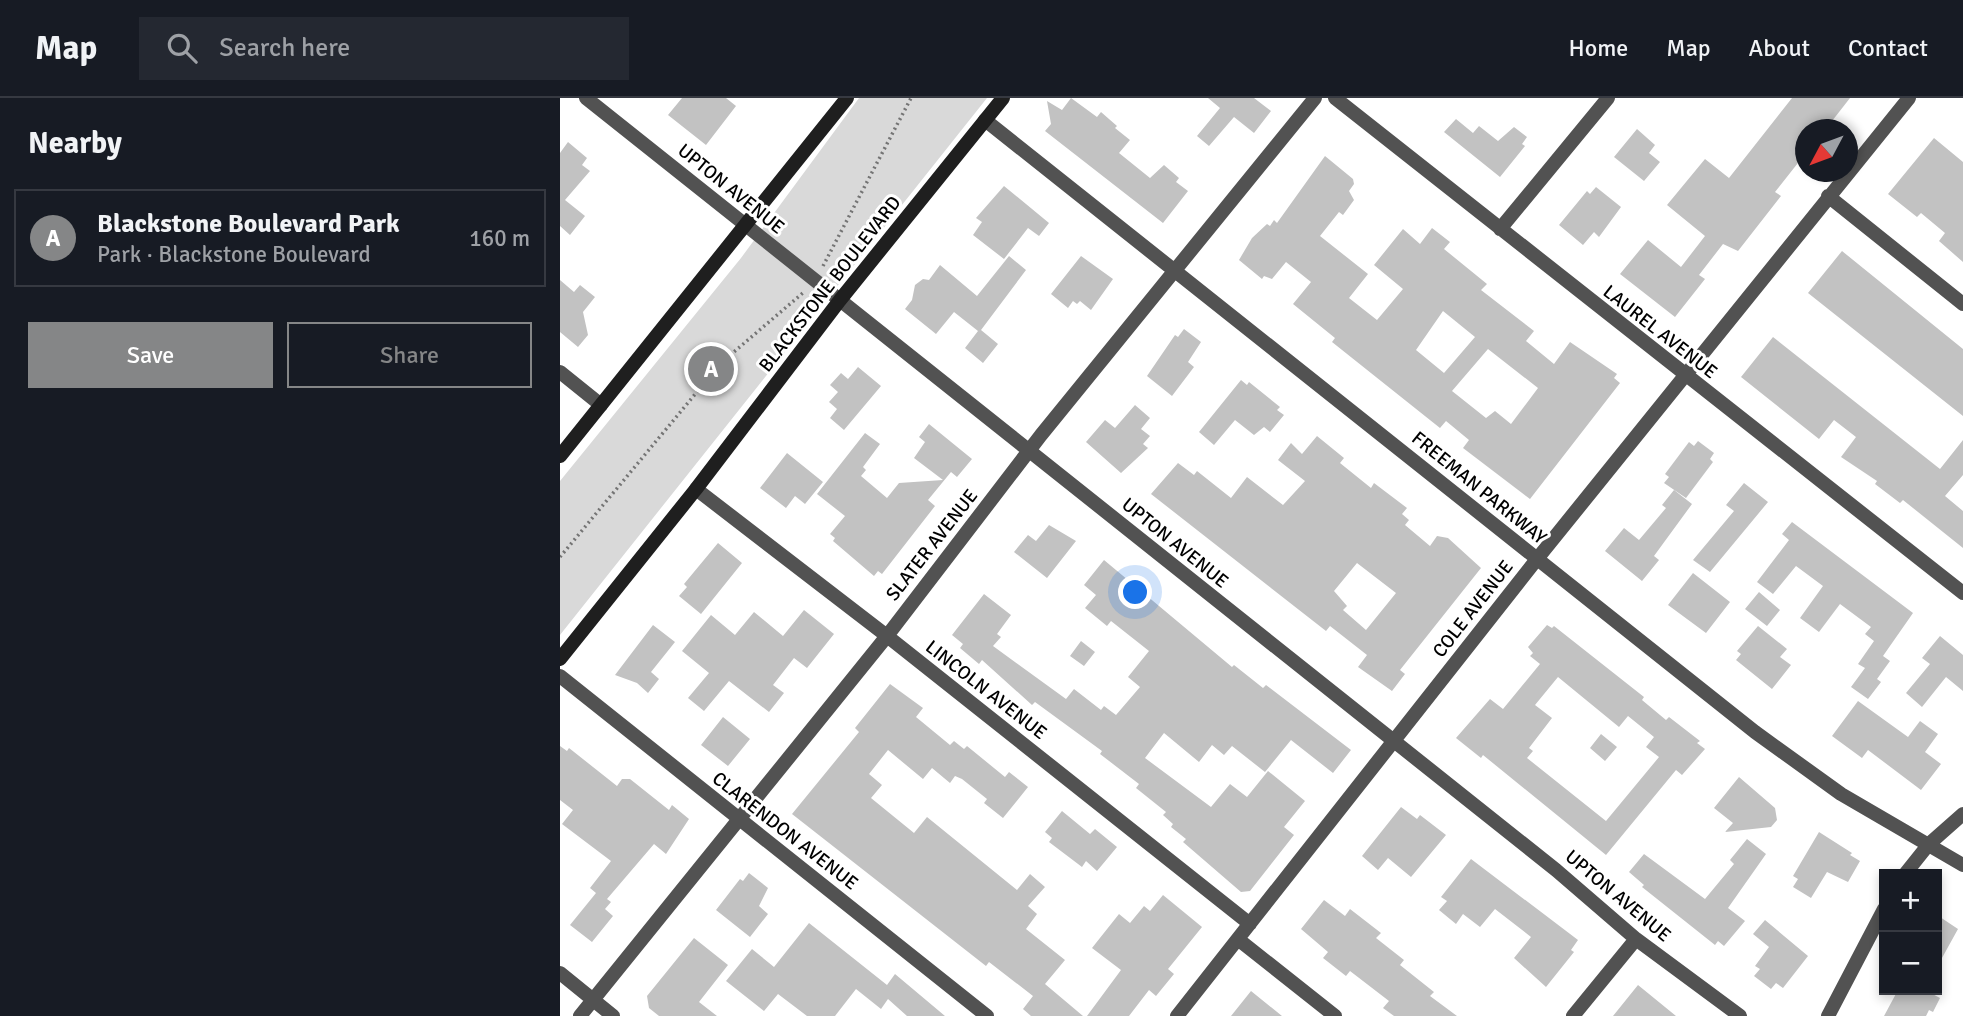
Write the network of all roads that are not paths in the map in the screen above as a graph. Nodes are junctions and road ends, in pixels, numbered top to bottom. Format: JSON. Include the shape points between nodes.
{"nodes":[{"id":1,"x":586,"y":98,"type":"edge"},
{"id":2,"x":846,"y":98,"type":"edge"},
{"id":3,"x":1003,"y":98,"type":"edge"},
{"id":4,"x":1315,"y":98,"type":"edge"},
{"id":5,"x":1335,"y":98,"type":"edge"},
{"id":6,"x":1608,"y":98,"type":"edge"},
{"id":7,"x":1909,"y":98,"type":"edge"},
{"id":8,"x":985,"y":120,"type":"junction"},
{"id":9,"x":1828,"y":196,"type":"junction"},
{"id":10,"x":744,"y":225,"type":"junction"},
{"id":11,"x":1500,"y":229,"type":"junction"},
{"id":12,"x":1175,"y":271,"type":"junction"},
{"id":13,"x":840,"y":299,"type":"junction"},
{"id":14,"x":1963,"y":304,"type":"edge"},
{"id":15,"x":560,"y":372,"type":"edge"},
{"id":16,"x":1684,"y":376,"type":"junction"},
{"id":17,"x":601,"y":405,"type":"junction"},
{"id":18,"x":1029,"y":451,"type":"junction"},
{"id":19,"x":560,"y":456,"type":"edge"},
{"id":20,"x":696,"y":489,"type":"junction"},
{"id":21,"x":1537,"y":559,"type":"junction"},
{"id":22,"x":1963,"y":593,"type":"edge"},
{"id":23,"x":887,"y":636,"type":"junction"},
{"id":24,"x":560,"y":659,"type":"edge"},
{"id":25,"x":560,"y":676,"type":"edge"},
{"id":26,"x":1393,"y":743,"type":"junction"},
{"id":27,"x":1963,"y":814,"type":"edge"},
{"id":28,"x":740,"y":820,"type":"junction"},
{"id":29,"x":1928,"y":844,"type":"junction"},
{"id":30,"x":1963,"y":865,"type":"edge"},
{"id":31,"x":1909,"y":869,"type":"edge"},
{"id":32,"x":1879,"y":919,"type":"edge"},
{"id":33,"x":1250,"y":924,"type":"junction"},
{"id":34,"x":1636,"y":939,"type":"junction"},
{"id":35,"x":1239,"y":940,"type":"junction"},
{"id":36,"x":560,"y":974,"type":"edge"},
{"id":37,"x":593,"y":1000,"type":"junction"},
{"id":38,"x":580,"y":1016,"type":"edge"},
{"id":39,"x":613,"y":1016,"type":"edge"},
{"id":40,"x":987,"y":1016,"type":"edge"},
{"id":41,"x":1177,"y":1016,"type":"edge"},
{"id":42,"x":1335,"y":1016,"type":"edge"},
{"id":43,"x":1573,"y":1016,"type":"edge"},
{"id":44,"x":1741,"y":1016,"type":"edge"},
{"id":45,"x":1828,"y":1016,"type":"edge"}],
"edges":[{"from":1,"to":10,"type":"street","name":"UPTON AVENUE"},
{"from":2,"to":10,"type":"main road"},
{"from":3,"to":8,"type":"main road","name":"BLACKSTONE BOULEVARD"},
{"from":4,"to":12,"type":"street","name":"SLATER AVENUE"},
{"from":5,"to":11,"type":"street","name":"LAUREL AVENUE"},
{"from":6,"to":11,"type":"street"},
{"from":7,"to":9,"type":"street","name":"COLE AVENUE"},
{"from":8,"to":12,"type":"street","name":"FREEMAN PARKWAY"},
{"from":8,"to":13,"type":"main road","name":"BLACKSTONE BOULEVARD"},
{"from":9,"to":14,"type":"street"},
{"from":9,"to":16,"type":"street","name":"COLE AVENUE"},
{"from":10,"to":13,"type":"street","name":"UPTON AVENUE"},
{"from":10,"to":17,"type":"main road"},
{"from":11,"to":16,"type":"street","name":"LAUREL AVENUE"},
{"from":12,"to":18,"type":"street","name":"SLATER AVENUE"},
{"from":12,"to":21,"type":"street","name":"FREEMAN PARKWAY"},
{"from":13,"to":18,"type":"street","name":"UPTON AVENUE"},
{"from":13,"to":20,"type":"main road","name":"BLACKSTONE BOULEVARD"},
{"from":15,"to":17,"type":"street"},
{"from":16,"to":21,"type":"street","name":"COLE AVENUE"},
{"from":16,"to":22,"type":"street","name":"LAUREL AVENUE"},
{"from":17,"to":19,"type":"main road"},
{"from":18,"to":23,"type":"street","name":"SLATER AVENUE"},
{"from":18,"to":26,"type":"street","name":"UPTON AVENUE"},
{"from":20,"to":23,"type":"street","name":"LINCOLN AVENUE"},
{"from":20,"to":24,"type":"main road","name":"BLACKSTONE BOULEVARD"},
{"from":21,"to":26,"type":"street","name":"COLE AVENUE"},
{"from":21,"to":29,"type":"street","name":"FREEMAN PARKWAY","via":[[1806,770]]},
{"from":23,"to":28,"type":"street","name":"SLATER AVENUE"},
{"from":23,"to":33,"type":"street","name":"LINCOLN AVENUE"},
{"from":25,"to":28,"type":"street","name":"CLARENDON AVENUE"},
{"from":26,"to":33,"type":"street","name":"COLE AVENUE"},
{"from":26,"to":34,"type":"street","name":"UPTON AVENUE"},
{"from":27,"to":29,"type":"street"},
{"from":28,"to":37,"type":"street","name":"SLATER AVENUE"},
{"from":28,"to":40,"type":"street","name":"CLARENDON AVENUE"},
{"from":29,"to":30,"type":"street","name":"FREEMAN PARKWAY"},
{"from":29,"to":31,"type":"street"},
{"from":32,"to":45,"type":"street"},
{"from":33,"to":35,"type":"street","name":"COLE AVENUE"},
{"from":34,"to":43,"type":"street"},
{"from":34,"to":44,"type":"street","name":"UPTON AVENUE"},
{"from":35,"to":41,"type":"street","name":"COLE AVENUE"},
{"from":35,"to":42,"type":"street"},
{"from":36,"to":37,"type":"street"},
{"from":37,"to":38,"type":"street","name":"SLATER AVENUE"},
{"from":37,"to":39,"type":"street"}]}
